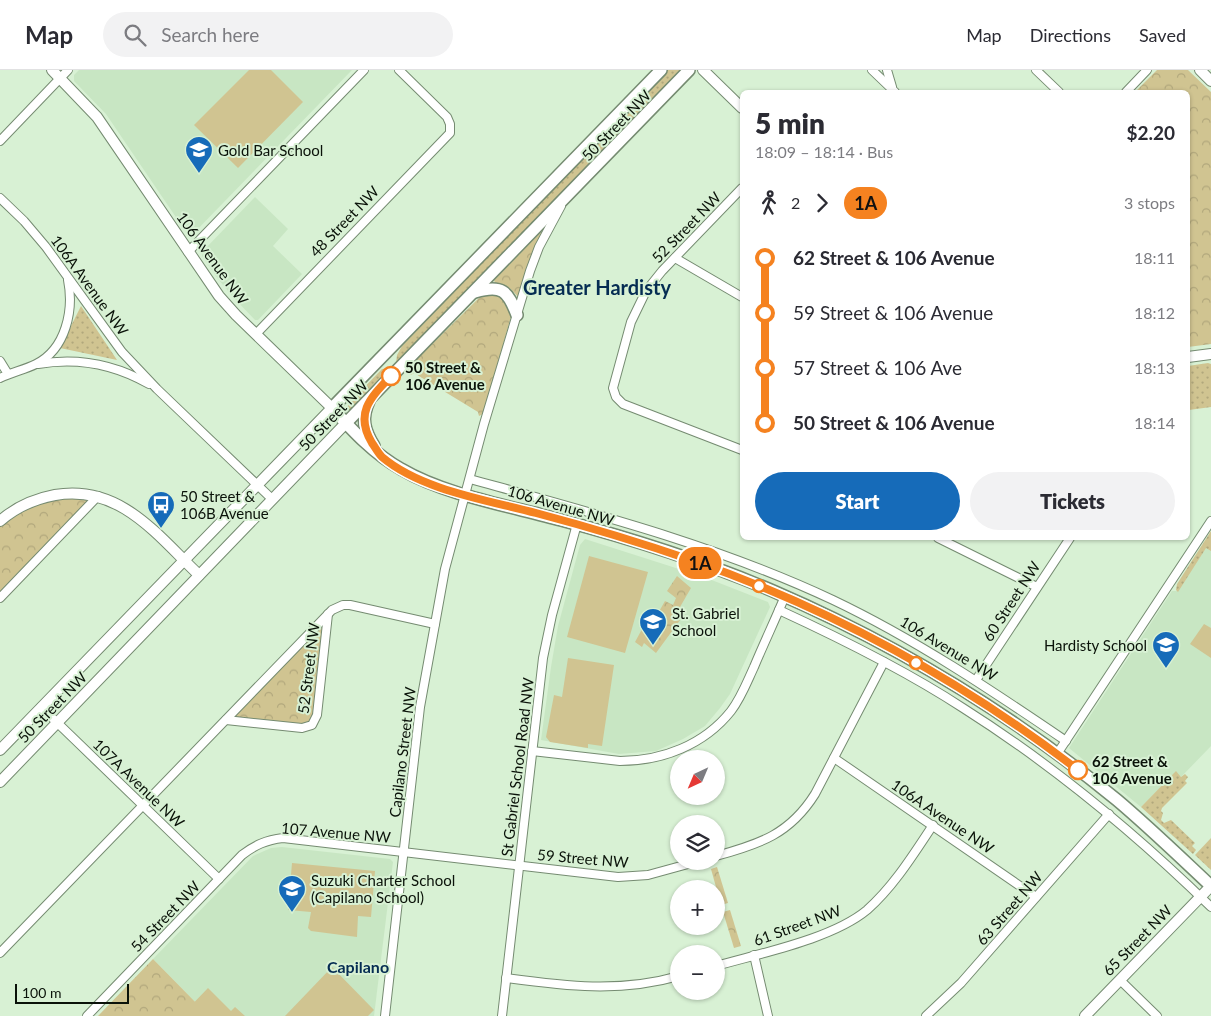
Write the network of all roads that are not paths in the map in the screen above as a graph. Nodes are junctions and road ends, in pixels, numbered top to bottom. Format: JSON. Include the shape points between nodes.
{"nodes":[{"id":1,"x":52,"y":70,"type":"edge"},
{"id":2,"x":68,"y":70,"type":"edge"},
{"id":3,"x":364,"y":70,"type":"edge"},
{"id":4,"x":399,"y":70,"type":"edge"},
{"id":5,"x":661,"y":70,"type":"edge"},
{"id":6,"x":690,"y":70,"type":"edge"},
{"id":7,"x":704,"y":70,"type":"edge"},
{"id":8,"x":872,"y":70,"type":"edge"},
{"id":9,"x":887,"y":70,"type":"edge"},
{"id":10,"x":1036,"y":70,"type":"edge"},
{"id":11,"x":1147,"y":70,"type":"edge"},
{"id":12,"x":1200,"y":70,"type":"edge"},
{"id":13,"x":60,"y":78,"type":"junction"},
{"id":14,"x":1211,"y":80,"type":"edge"},
{"id":15,"x":893,"y":90,"type":"edge"},
{"id":16,"x":894,"y":90,"type":"edge"},
{"id":17,"x":1057,"y":90,"type":"edge"},
{"id":18,"x":1128,"y":90,"type":"edge"},
{"id":19,"x":740,"y":106,"type":"edge"},
{"id":20,"x":0,"y":141,"type":"edge"},
{"id":21,"x":740,"y":190,"type":"edge"},
{"id":22,"x":568,"y":196,"type":"junction"},
{"id":23,"x":0,"y":198,"type":"edge"},
{"id":24,"x":188,"y":252,"type":"junction"},
{"id":25,"x":675,"y":258,"type":"junction"},
{"id":26,"x":66,"y":275,"type":"junction"},
{"id":27,"x":474,"y":292,"type":"junction"},
{"id":28,"x":740,"y":296,"type":"edge"},
{"id":29,"x":517,"y":315,"type":"junction"},
{"id":30,"x":256,"y":334,"type":"junction"},
{"id":31,"x":1211,"y":354,"type":"edge"},
{"id":32,"x":1190,"y":356,"type":"edge"},
{"id":33,"x":0,"y":361,"type":"edge"},
{"id":34,"x":35,"y":364,"type":"junction"},
{"id":35,"x":8,"y":374,"type":"junction"},
{"id":36,"x":0,"y":378,"type":"edge"},
{"id":37,"x":158,"y":389,"type":"junction"},
{"id":38,"x":371,"y":397,"type":"junction"},
{"id":39,"x":332,"y":408,"type":"junction"},
{"id":40,"x":346,"y":424,"type":"junction"},
{"id":41,"x":740,"y":449,"type":"edge"},
{"id":42,"x":380,"y":455,"type":"junction"},
{"id":43,"x":470,"y":479,"type":"junction"},
{"id":44,"x":257,"y":485,"type":"junction"},
{"id":45,"x":465,"y":494,"type":"junction"},
{"id":46,"x":98,"y":496,"type":"junction"},
{"id":47,"x":272,"y":500,"type":"junction"},
{"id":48,"x":1211,"y":520,"type":"edge"},
{"id":49,"x":0,"y":521,"type":"edge"},
{"id":50,"x":577,"y":524,"type":"junction"},
{"id":51,"x":942,"y":540,"type":"edge"},
{"id":52,"x":1069,"y":540,"type":"edge"},
{"id":53,"x":183,"y":560,"type":"junction"},
{"id":54,"x":199,"y":575,"type":"junction"},
{"id":55,"x":1037,"y":587,"type":"junction"},
{"id":56,"x":785,"y":596,"type":"junction"},
{"id":57,"x":0,"y":598,"type":"edge"},
{"id":58,"x":779,"y":610,"type":"junction"},
{"id":59,"x":328,"y":614,"type":"junction"},
{"id":60,"x":435,"y":624,"type":"junction"},
{"id":61,"x":884,"y":662,"type":"junction"},
{"id":62,"x":976,"y":680,"type":"junction"},
{"id":63,"x":41,"y":707,"type":"junction"},
{"id":64,"x":226,"y":720,"type":"junction"},
{"id":65,"x":58,"y":723,"type":"junction"},
{"id":66,"x":1066,"y":740,"type":"junction"},
{"id":67,"x":0,"y":750,"type":"edge"},
{"id":68,"x":532,"y":751,"type":"junction"},
{"id":69,"x":1057,"y":754,"type":"junction"},
{"id":70,"x":834,"y":758,"type":"junction"},
{"id":71,"x":0,"y":782,"type":"edge"},
{"id":72,"x":143,"y":806,"type":"junction"},
{"id":73,"x":1109,"y":814,"type":"junction"},
{"id":74,"x":933,"y":825,"type":"junction"},
{"id":75,"x":266,"y":841,"type":"joint"},
{"id":76,"x":404,"y":852,"type":"junction"},
{"id":77,"x":725,"y":853,"type":"edge"},
{"id":78,"x":519,"y":866,"type":"junction"},
{"id":79,"x":670,"y":869,"type":"edge"},
{"id":80,"x":219,"y":879,"type":"junction"},
{"id":81,"x":1211,"y":886,"type":"edge"},
{"id":82,"x":1036,"y":897,"type":"junction"},
{"id":83,"x":1200,"y":897,"type":"junction"},
{"id":84,"x":1211,"y":908,"type":"edge"},
{"id":85,"x":0,"y":953,"type":"edge"},
{"id":86,"x":754,"y":955,"type":"junction"},
{"id":87,"x":725,"y":963,"type":"edge"},
{"id":88,"x":506,"y":978,"type":"junction"},
{"id":89,"x":670,"y":978,"type":"edge"},
{"id":90,"x":1120,"y":980,"type":"junction"},
{"id":91,"x":87,"y":1016,"type":"edge"},
{"id":92,"x":385,"y":1016,"type":"edge"},
{"id":93,"x":502,"y":1016,"type":"edge"},
{"id":94,"x":768,"y":1016,"type":"edge"},
{"id":95,"x":926,"y":1016,"type":"edge"},
{"id":96,"x":1085,"y":1016,"type":"edge"},
{"id":97,"x":1158,"y":1016,"type":"edge"}],
"edges":[{"from":1,"to":13,"type":"street","name":"106 Avenue NW"},
{"from":2,"to":13,"type":"street"},
{"from":3,"to":24,"type":"street"},
{"from":4,"to":30,"type":"street","name":"48 Street NW","via":[[445,114],[451,128],[448,136]]},
{"from":5,"to":39,"type":"main road","name":"50 Street NW"},
{"from":6,"to":22,"type":"main road","name":"50 Street NW"},
{"from":7,"to":19,"type":"street"},
{"from":8,"to":15,"type":"street"},
{"from":9,"to":16,"type":"street"},
{"from":10,"to":17,"type":"street"},
{"from":11,"to":18,"type":"street"},
{"from":12,"to":14,"type":"street"},
{"from":13,"to":20,"type":"street"},
{"from":13,"to":24,"type":"street","name":"106 Avenue NW","via":[[97,117]]},
{"from":21,"to":25,"type":"street","name":"52 Street NW"},
{"from":22,"to":27,"type":"main road","name":"50 Street NW"},
{"from":22,"to":29,"type":"street","name":"Capilano Street NW","via":[[537,252]]},
{"from":23,"to":26,"type":"street","name":"106A Avenue NW","via":[[34,233]]},
{"from":24,"to":30,"type":"street","name":"106 Avenue NW","via":[[219,296]]},
{"from":25,"to":28,"type":"street"},
{"from":25,"to":41,"type":"street","name":"52 Street NW","via":[[651,284],[634,314],[614,382],[616,397],[623,404]]},
{"from":26,"to":34,"type":"street","via":[[71,299],[67,324],[52,351]]},
{"from":26,"to":37,"type":"street","name":"106A Avenue NW","via":[[118,347]]},
{"from":27,"to":29,"type":"main road","via":[[486,288],[503,291],[510,298]]},
{"from":27,"to":38,"type":"main road","name":"50 Street NW"},
{"from":29,"to":43,"type":"street","name":"Capilano Street NW"},
{"from":30,"to":39,"type":"street","name":"106 Avenue NW"},
{"from":31,"to":32,"type":"street"},
{"from":33,"to":35,"type":"street"},
{"from":34,"to":35,"type":"street"},
{"from":34,"to":37,"type":"street","name":"106A Avenue NW","via":[[70,361],[102,365],[125,372]]},
{"from":35,"to":36,"type":"street"},
{"from":37,"to":44,"type":"street","name":"106A Avenue NW"},
{"from":38,"to":40,"type":"main road","name":"50 Street NW"},
{"from":38,"to":42,"type":"main road","via":[[364,412],[364,424]]},
{"from":39,"to":40,"type":"main road","name":"106 Avenue NW"},
{"from":39,"to":44,"type":"street","name":"50 Street NW"},
{"from":40,"to":42,"type":"main road","name":"106 Avenue NW"},
{"from":40,"to":47,"type":"street","name":"50 Street NW"},
{"from":42,"to":45,"type":"main road","name":"106 Avenue NW","via":[[424,481]]},
{"from":43,"to":45,"type":"street","name":"Capilano Street NW"},
{"from":43,"to":62,"type":"street","name":"106 Avenue NW","via":[[658,532],[752,566],[834,600]]},
{"from":44,"to":47,"type":"street","name":"106A Avenue NW"},
{"from":44,"to":53,"type":"street","name":"50 Street NW"},
{"from":45,"to":50,"type":"main road","name":"106 Avenue NW"},
{"from":45,"to":60,"type":"street","name":"Capilano Street NW","via":[[445,568]]},
{"from":46,"to":49,"type":"street","via":[[76,493],[45,497],[17,508]]},
{"from":46,"to":53,"type":"street","via":[[134,513]]},
{"from":46,"to":57,"type":"street"},
{"from":47,"to":54,"type":"street","name":"50 Street NW"},
{"from":48,"to":66,"type":"street"},
{"from":50,"to":56,"type":"main road","name":"106 Avenue NW","via":[[693,561]]},
{"from":50,"to":68,"type":"street","name":"St Gabriel School Road NW","via":[[546,640]]},
{"from":51,"to":55,"type":"street"},
{"from":52,"to":55,"type":"street","name":"60 Street NW"},
{"from":53,"to":54,"type":"street"},
{"from":53,"to":63,"type":"street","name":"50 Street NW"},
{"from":54,"to":65,"type":"street","name":"50 Street NW"},
{"from":55,"to":62,"type":"street","name":"60 Street NW"},
{"from":56,"to":58,"type":"street"},
{"from":56,"to":69,"type":"main road","name":"106 Avenue NW","via":[[921,665]]},
{"from":58,"to":61,"type":"street"},
{"from":58,"to":68,"type":"street","via":[[736,702],[716,726],[689,745],[667,755],[633,762]]},
{"from":59,"to":60,"type":"street","via":[[340,606],[350,605]]},
{"from":59,"to":64,"type":"street","name":"52 Street NW"},
{"from":59,"to":64,"type":"street","name":"52 Street NW","via":[[317,715],[312,725],[302,728]]},
{"from":60,"to":76,"type":"street","name":"Capilano Street NW","via":[[422,696]]},
{"from":61,"to":70,"type":"street"},
{"from":61,"to":73,"type":"street","via":[[1000,732]]},
{"from":62,"to":66,"type":"street","name":"106 Avenue NW"},
{"from":63,"to":65,"type":"street","name":"107A Avenue NW"},
{"from":63,"to":67,"type":"street","name":"50 Street NW"},
{"from":64,"to":72,"type":"street","name":"52 Street NW"},
{"from":65,"to":71,"type":"street","name":"50 Street NW"},
{"from":65,"to":72,"type":"street","name":"107A Avenue NW"},
{"from":66,"to":69,"type":"street"},
{"from":68,"to":78,"type":"street","name":"St Gabriel School Road NW"},
{"from":69,"to":81,"type":"main road","name":"106 Avenue NW","via":[[1117,800]]},
{"from":70,"to":74,"type":"street","name":"106A Avenue NW"},
{"from":70,"to":77,"type":"street","via":[[810,801],[785,828],[759,843]]},
{"from":72,"to":80,"type":"street","name":"107A Avenue NW"},
{"from":72,"to":85,"type":"street","name":"52 Street NW"},
{"from":73,"to":82,"type":"street","name":"63 Street NW"},
{"from":73,"to":83,"type":"street"},
{"from":74,"to":82,"type":"street","name":"106A Avenue NW"},
{"from":74,"to":86,"type":"street","name":"61 Street NW","via":[[895,880],[865,911],[832,931]]},
{"from":75,"to":76,"type":"street","name":"107 Avenue NW","via":[[283,838]]},
{"from":75,"to":80,"type":"street","name":"54 Street NW","via":[[242,855]]},
{"from":76,"to":78,"type":"street","name":"59 Street NW"},
{"from":76,"to":92,"type":"street","name":"Capilano Street NW"},
{"from":78,"to":79,"type":"street","name":"59 Street NW","via":[[627,877]]},
{"from":78,"to":88,"type":"street","name":"St Gabriel School Road NW"},
{"from":80,"to":91,"type":"street","name":"54 Street NW"},
{"from":81,"to":83,"type":"street","name":"65 Street NW"},
{"from":82,"to":95,"type":"street","name":"63 Street NW","via":[[962,983]]},
{"from":83,"to":84,"type":"street"},
{"from":83,"to":90,"type":"street","name":"65 Street NW"},
{"from":86,"to":87,"type":"street","name":"61 Street NW"},
{"from":86,"to":94,"type":"street"},
{"from":88,"to":89,"type":"street","via":[[611,988]]},
{"from":88,"to":93,"type":"street","name":"St Gabriel School Road NW"},
{"from":90,"to":96,"type":"street","name":"65 Street NW"},
{"from":90,"to":97,"type":"street"}]}
